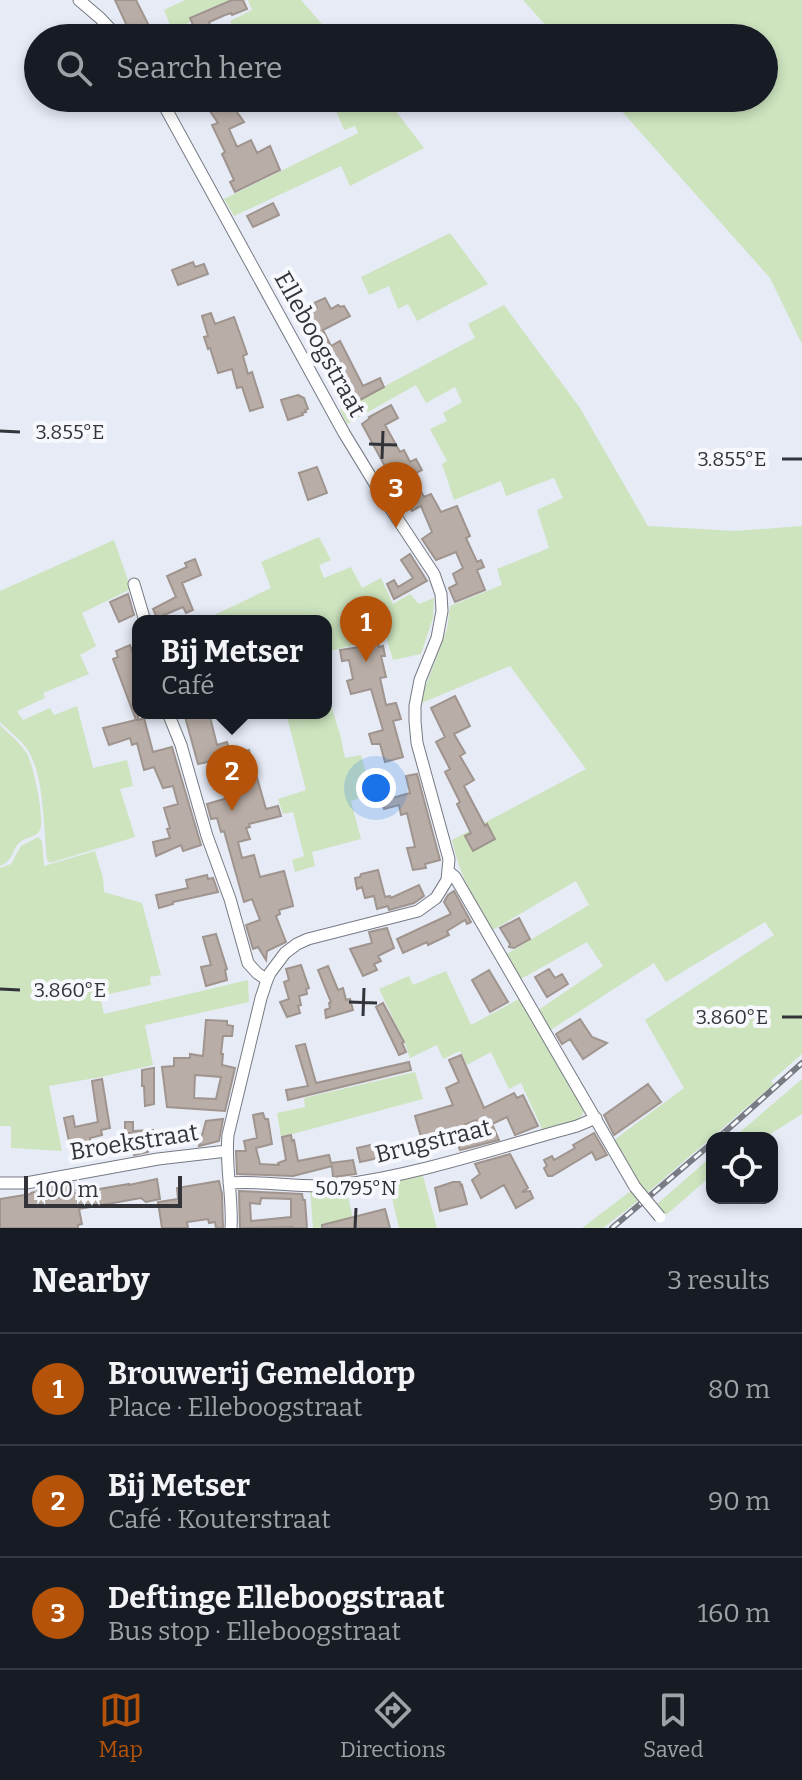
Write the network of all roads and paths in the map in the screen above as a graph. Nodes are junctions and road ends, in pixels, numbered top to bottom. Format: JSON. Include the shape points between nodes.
{"nodes":[{"id":1,"x":79,"y":0,"type":"edge"},
{"id":2,"x":106,"y":24,"type":"edge"},
{"id":3,"x":168,"y":112,"type":"edge"},
{"id":4,"x":134,"y":584,"type":"dead end"},
{"id":5,"x":143,"y":615,"type":"edge"},
{"id":6,"x":170,"y":719,"type":"edge"},
{"id":7,"x":449,"y":872,"type":"junction"},
{"id":8,"x":267,"y":980,"type":"junction"},
{"id":9,"x":596,"y":1118,"type":"junction"},
{"id":10,"x":227,"y":1151,"type":"junction"},
{"id":11,"x":0,"y":1183,"type":"edge"},
{"id":12,"x":229,"y":1183,"type":"junction"},
{"id":13,"x":663,"y":1223,"type":"edge"},
{"id":14,"x":231,"y":1228,"type":"edge"}],
"edges":[{"from":1,"to":2,"type":"street"},
{"from":3,"to":7,"type":"street","name":"Elleboogstraat","via":[[344,433],[438,582],[439,629],[420,680],[415,721]]},
{"from":4,"to":5,"type":"street"},
{"from":6,"to":8,"type":"street","via":[[248,963]]},
{"from":7,"to":8,"type":"street","via":[[442,891],[418,911],[297,944]]},
{"from":7,"to":9,"type":"street"},
{"from":8,"to":10,"type":"street"},
{"from":9,"to":12,"type":"street","name":"Brugstraat","via":[[441,1163],[342,1184]]},
{"from":9,"to":13,"type":"street","bridge":true,"via":[[635,1187]]},
{"from":10,"to":11,"type":"street","name":"Broekstraat"},
{"from":10,"to":12,"type":"street"},
{"from":12,"to":14,"type":"street"}]}
